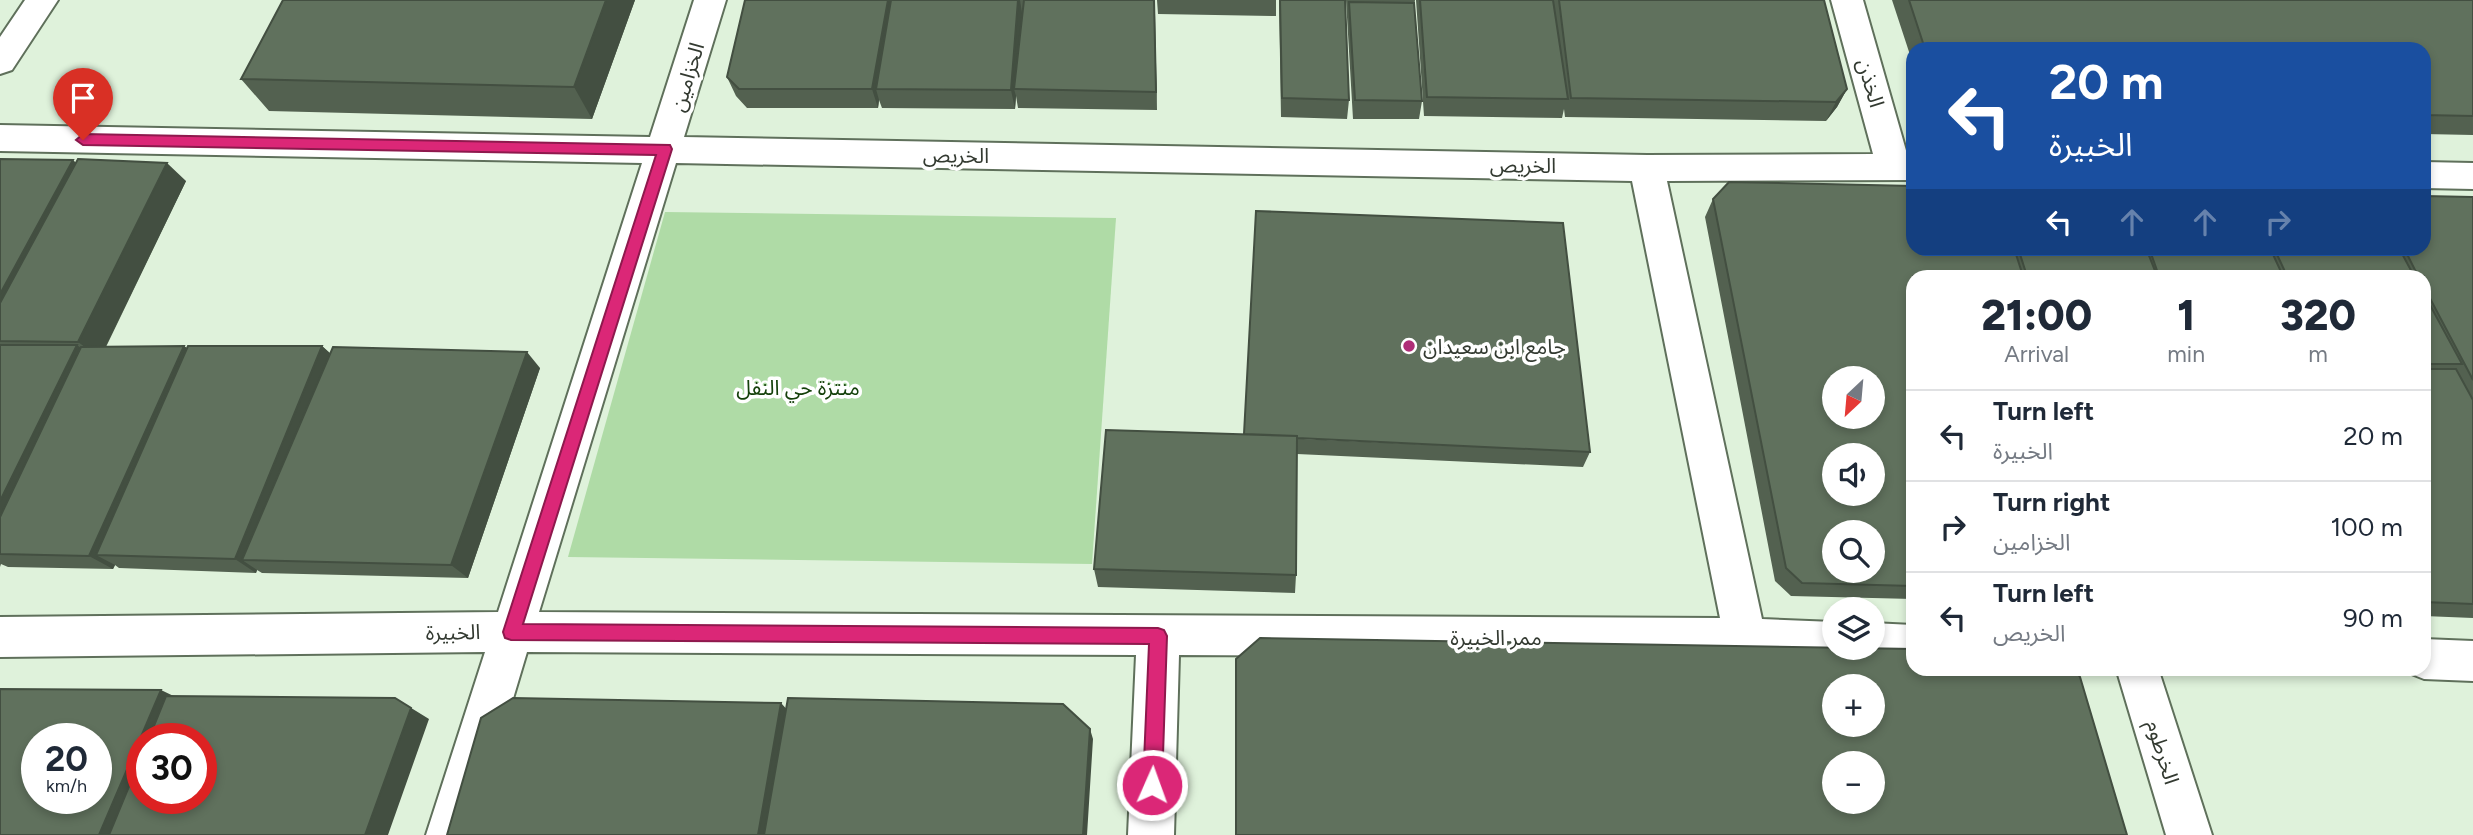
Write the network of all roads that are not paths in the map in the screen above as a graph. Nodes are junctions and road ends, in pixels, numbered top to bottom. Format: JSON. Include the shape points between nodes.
{"nodes":[{"id":1,"x":42,"y":0,"type":"edge"},
{"id":2,"x":710,"y":0,"type":"edge"},
{"id":3,"x":1847,"y":0,"type":"edge"},
{"id":4,"x":0,"y":62,"type":"edge"},
{"id":5,"x":0,"y":138,"type":"edge"},
{"id":6,"x":665,"y":149,"type":"junction"},
{"id":7,"x":1904,"y":167,"type":"edge"},
{"id":8,"x":1647,"y":168,"type":"junction"},
{"id":9,"x":2431,"y":175,"type":"edge"},
{"id":10,"x":2473,"y":176,"type":"edge"},
{"id":11,"x":511,"y":632,"type":"junction"},
{"id":12,"x":1158,"y":636,"type":"junction"},
{"id":13,"x":0,"y":637,"type":"edge"},
{"id":14,"x":1745,"y":638,"type":"junction"},
{"id":15,"x":1822,"y":641,"type":"edge"},
{"id":16,"x":1885,"y":644,"type":"edge"},
{"id":17,"x":1906,"y":645,"type":"edge"},
{"id":18,"x":2431,"y":660,"type":"edge"},
{"id":19,"x":2473,"y":661,"type":"edge"},
{"id":20,"x":2139,"y":676,"type":"edge"},
{"id":21,"x":449,"y":835,"type":"edge"},
{"id":22,"x":1151,"y":835,"type":"edge"},
{"id":23,"x":2189,"y":835,"type":"edge"}],
"edges":[{"from":1,"to":4,"type":"street"},
{"from":2,"to":6,"type":"street","name":"الخزامين"},
{"from":3,"to":7,"type":"street","name":"الخذن"},
{"from":5,"to":6,"type":"street","name":"الخريص"},
{"from":6,"to":8,"type":"street","name":"الخريص"},
{"from":6,"to":11,"type":"street","name":"الخزامين"},
{"from":7,"to":8,"type":"street","name":"الخريص"},
{"from":8,"to":14,"type":"street"},
{"from":9,"to":10,"type":"street"},
{"from":11,"to":12,"type":"street","name":"الخبيرة"},
{"from":11,"to":13,"type":"street","name":"الخبيرة"},
{"from":11,"to":21,"type":"street","name":"الخزامين"},
{"from":12,"to":14,"type":"street","name":"ممر الخبيرة"},
{"from":12,"to":22,"type":"street"},
{"from":14,"to":15,"type":"street","name":"ممر الخبيرة"},
{"from":16,"to":17,"type":"street"},
{"from":18,"to":19,"type":"street"},
{"from":20,"to":23,"type":"street","name":"الخرطوم"}]}
